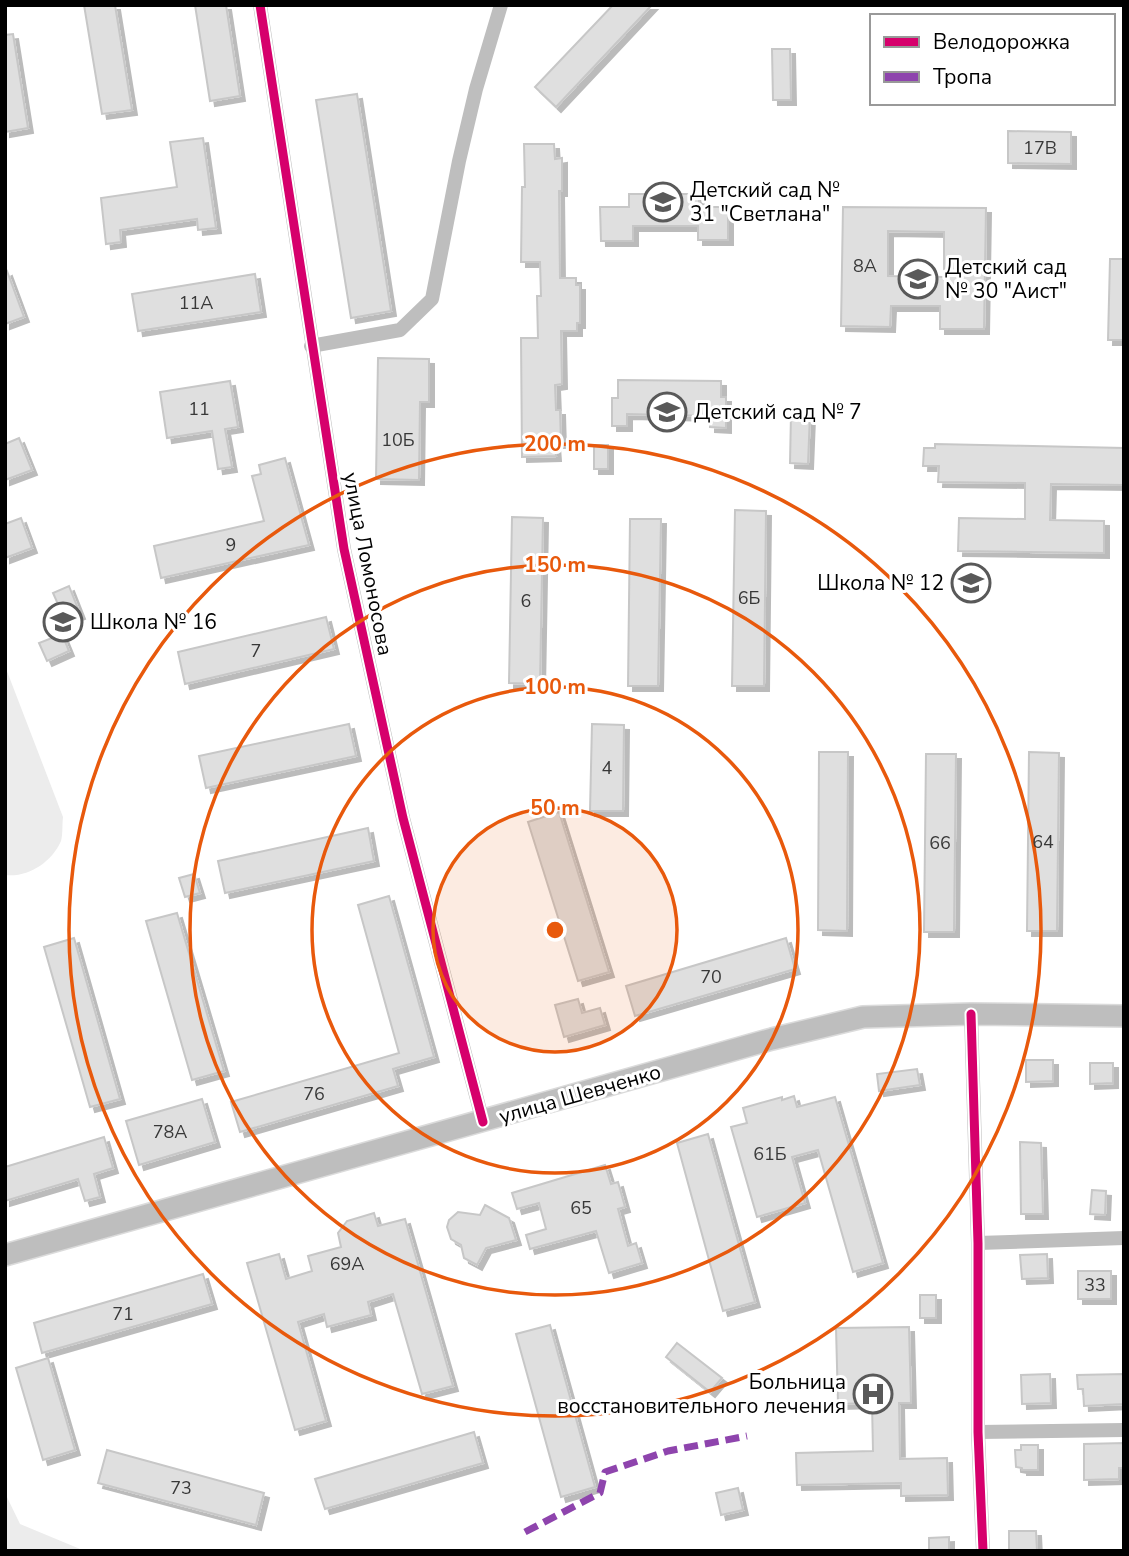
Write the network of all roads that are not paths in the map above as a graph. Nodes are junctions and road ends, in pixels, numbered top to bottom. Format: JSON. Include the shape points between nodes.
{"nodes":[{"id":1,"x":260,"y":5,"type":"edge"},
{"id":2,"x":500,"y":5,"type":"edge"},
{"id":3,"x":311,"y":346,"type":"junction"},
{"id":4,"x":971,"y":1014,"type":"junction"},
{"id":5,"x":1124,"y":1016,"type":"edge"},
{"id":6,"x":483,"y":1122,"type":"junction"},
{"id":7,"x":1124,"y":1238,"type":"edge"},
{"id":8,"x":978,"y":1243,"type":"junction"},
{"id":9,"x":5,"y":1255,"type":"edge"},
{"id":10,"x":1124,"y":1430,"type":"edge"},
{"id":11,"x":978,"y":1432,"type":"junction"},
{"id":12,"x":984,"y":1551,"type":"edge"}],
"edges":[{"from":1,"to":3,"type":"street","name":"улица Ломоносова"},
{"from":2,"to":3,"type":"street","via":[[459,161],[432,299],[400,330]]},
{"from":3,"to":6,"type":"street","name":"улица Ломоносова","via":[[344,549],[397,791]]},
{"from":4,"to":5,"type":"main road","name":"улица Шевченко"},
{"from":4,"to":6,"type":"main road","name":"улица Шевченко","via":[[863,1017]]},
{"from":4,"to":8,"type":"street"},
{"from":6,"to":9,"type":"main road","name":"улица Шевченко"},
{"from":7,"to":8,"type":"street"},
{"from":8,"to":11,"type":"street"},
{"from":10,"to":11,"type":"street"},
{"from":11,"to":12,"type":"street"}]}
